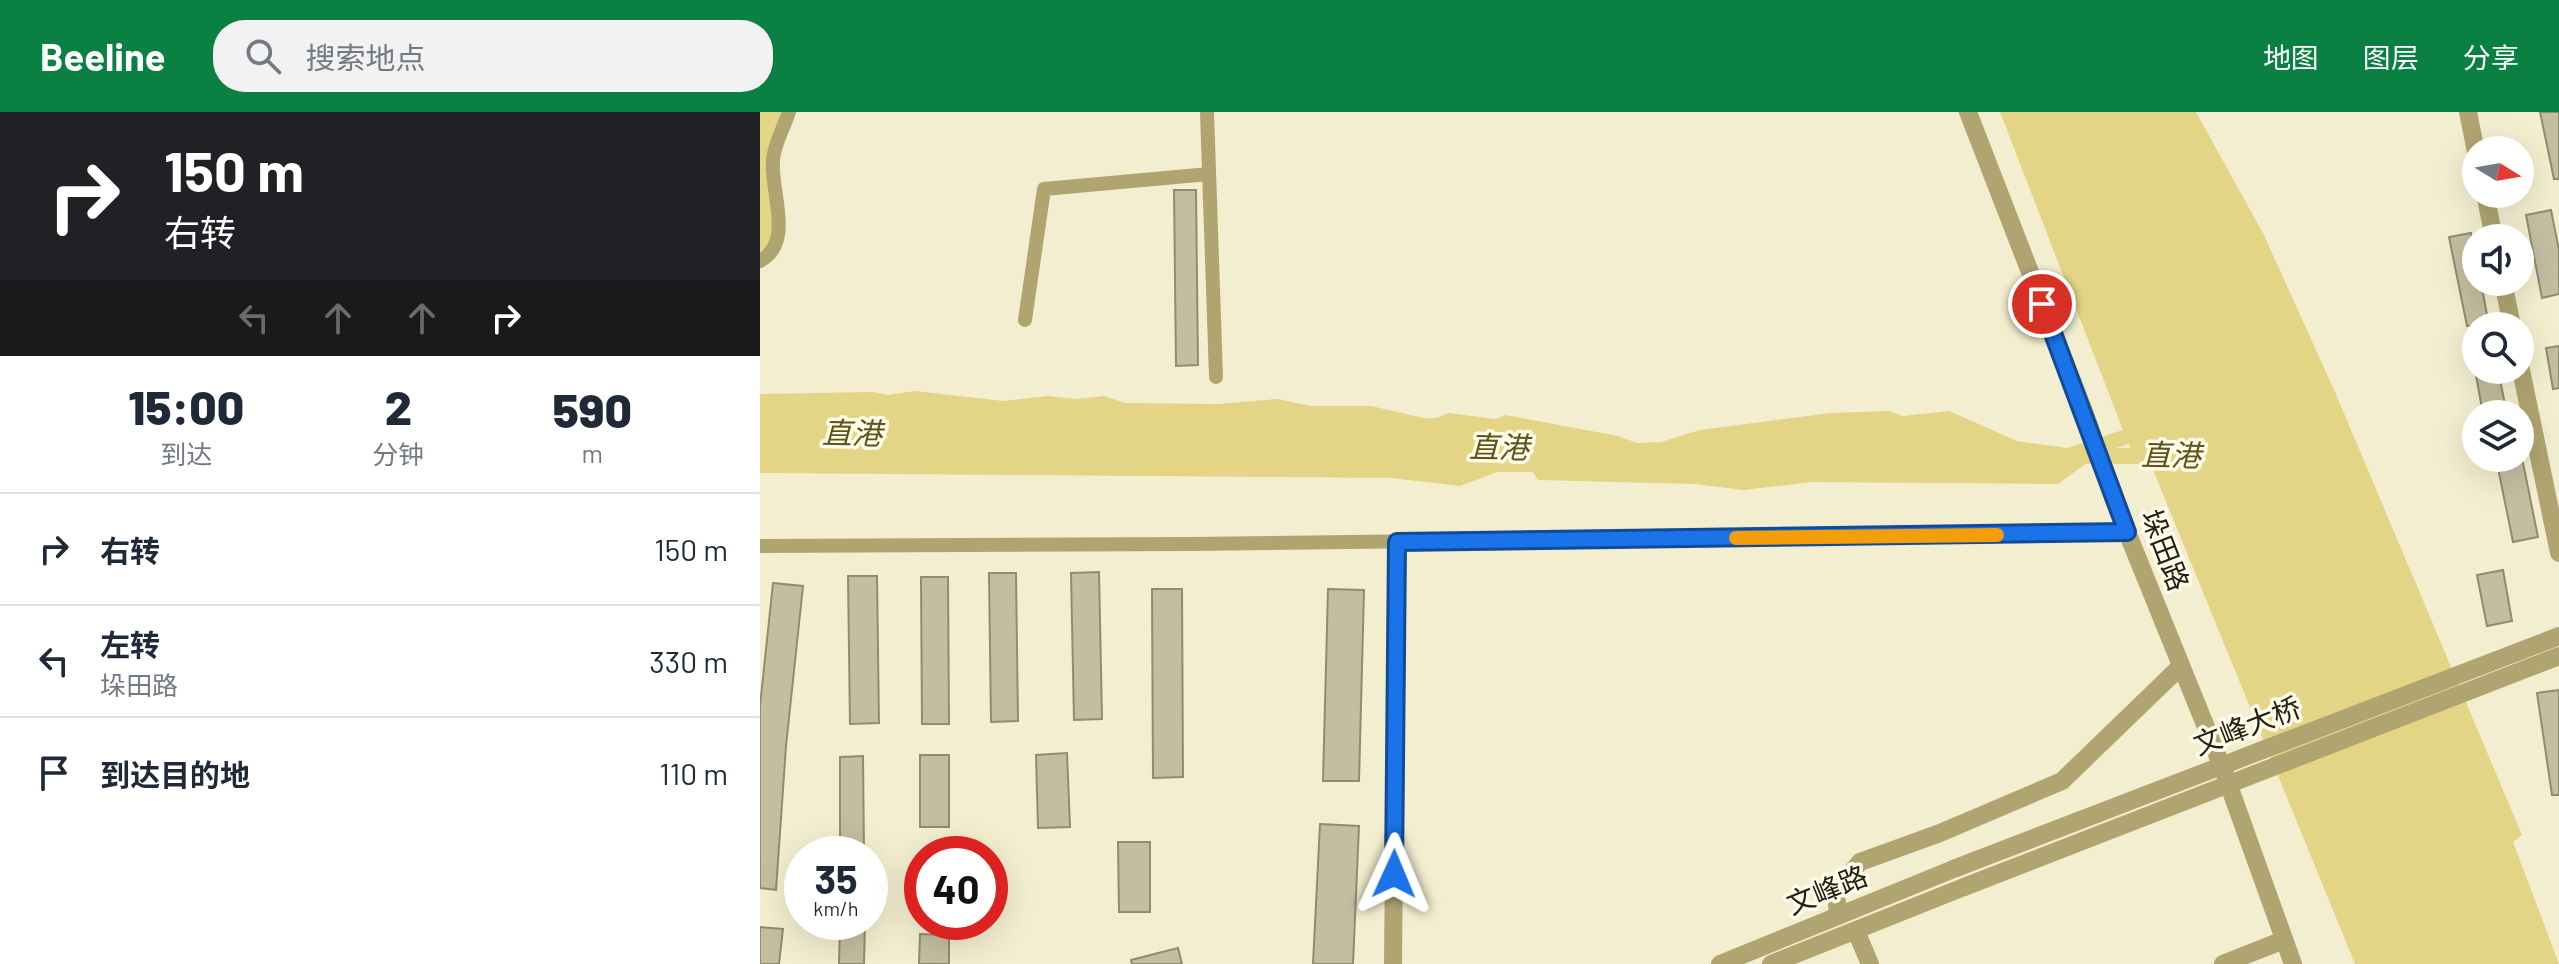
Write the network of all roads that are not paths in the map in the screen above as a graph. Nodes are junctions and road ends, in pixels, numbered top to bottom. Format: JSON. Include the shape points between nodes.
{"nodes":[{"id":1,"x":789,"y":112,"type":"edge"},
{"id":2,"x":1207,"y":112,"type":"edge"},
{"id":3,"x":1968,"y":112,"type":"edge"},
{"id":4,"x":2468,"y":112,"type":"edge"},
{"id":5,"x":2473,"y":136,"type":"edge"},
{"id":6,"x":1209,"y":174,"type":"junction"},
{"id":7,"x":760,"y":261,"type":"edge"},
{"id":8,"x":1025,"y":320,"type":"dead end"},
{"id":9,"x":1216,"y":377,"type":"dead end"},
{"id":10,"x":2524,"y":384,"type":"edge"},
{"id":11,"x":2127,"y":532,"type":"junction"},
{"id":12,"x":1397,"y":542,"type":"junction"},
{"id":13,"x":760,"y":546,"type":"edge"},
{"id":14,"x":2559,"y":553,"type":"edge"},
{"id":15,"x":2559,"y":636,"type":"edge"},
{"id":16,"x":2559,"y":656,"type":"edge"},
{"id":17,"x":2181,"y":666,"type":"junction"},
{"id":18,"x":1956,"y":868,"type":"joint"},
{"id":19,"x":1964,"y":887,"type":"joint"},
{"id":20,"x":1838,"y":916,"type":"junction"},
{"id":21,"x":1856,"y":931,"type":"junction"},
{"id":22,"x":2284,"y":940,"type":"junction"},
{"id":23,"x":1393,"y":964,"type":"edge"},
{"id":24,"x":1720,"y":964,"type":"edge"},
{"id":25,"x":1771,"y":964,"type":"edge"},
{"id":26,"x":1870,"y":964,"type":"edge"},
{"id":27,"x":2223,"y":964,"type":"edge"},
{"id":28,"x":2293,"y":964,"type":"edge"}],
"edges":[{"from":1,"to":7,"type":"street","via":[[773,159],[779,234],[772,253]]},
{"from":2,"to":6,"type":"street"},
{"from":3,"to":11,"type":"street","name":"垛田路"},
{"from":4,"to":5,"type":"street"},
{"from":6,"to":8,"type":"street","via":[[1044,189]]},
{"from":6,"to":9,"type":"street"},
{"from":10,"to":14,"type":"street"},
{"from":11,"to":12,"type":"street"},
{"from":11,"to":17,"type":"street","name":"垛田路"},
{"from":12,"to":13,"type":"street"},
{"from":12,"to":23,"type":"street"},
{"from":15,"to":18,"type":"street","name":"文峰大桥","bridge":true},
{"from":16,"to":19,"type":"street","name":"文峰大桥","bridge":true},
{"from":17,"to":20,"type":"street","via":[[2062,781],[1860,862],[1836,891]]},
{"from":17,"to":22,"type":"street","name":"垛田路"},
{"from":18,"to":20,"type":"street","name":"文峰路"},
{"from":19,"to":21,"type":"street","name":"文峰路"},
{"from":20,"to":24,"type":"street","name":"文峰路"},
{"from":21,"to":25,"type":"street","name":"文峰路"},
{"from":21,"to":26,"type":"street"},
{"from":22,"to":27,"type":"street"},
{"from":22,"to":28,"type":"street","name":"垛田路"}]}
